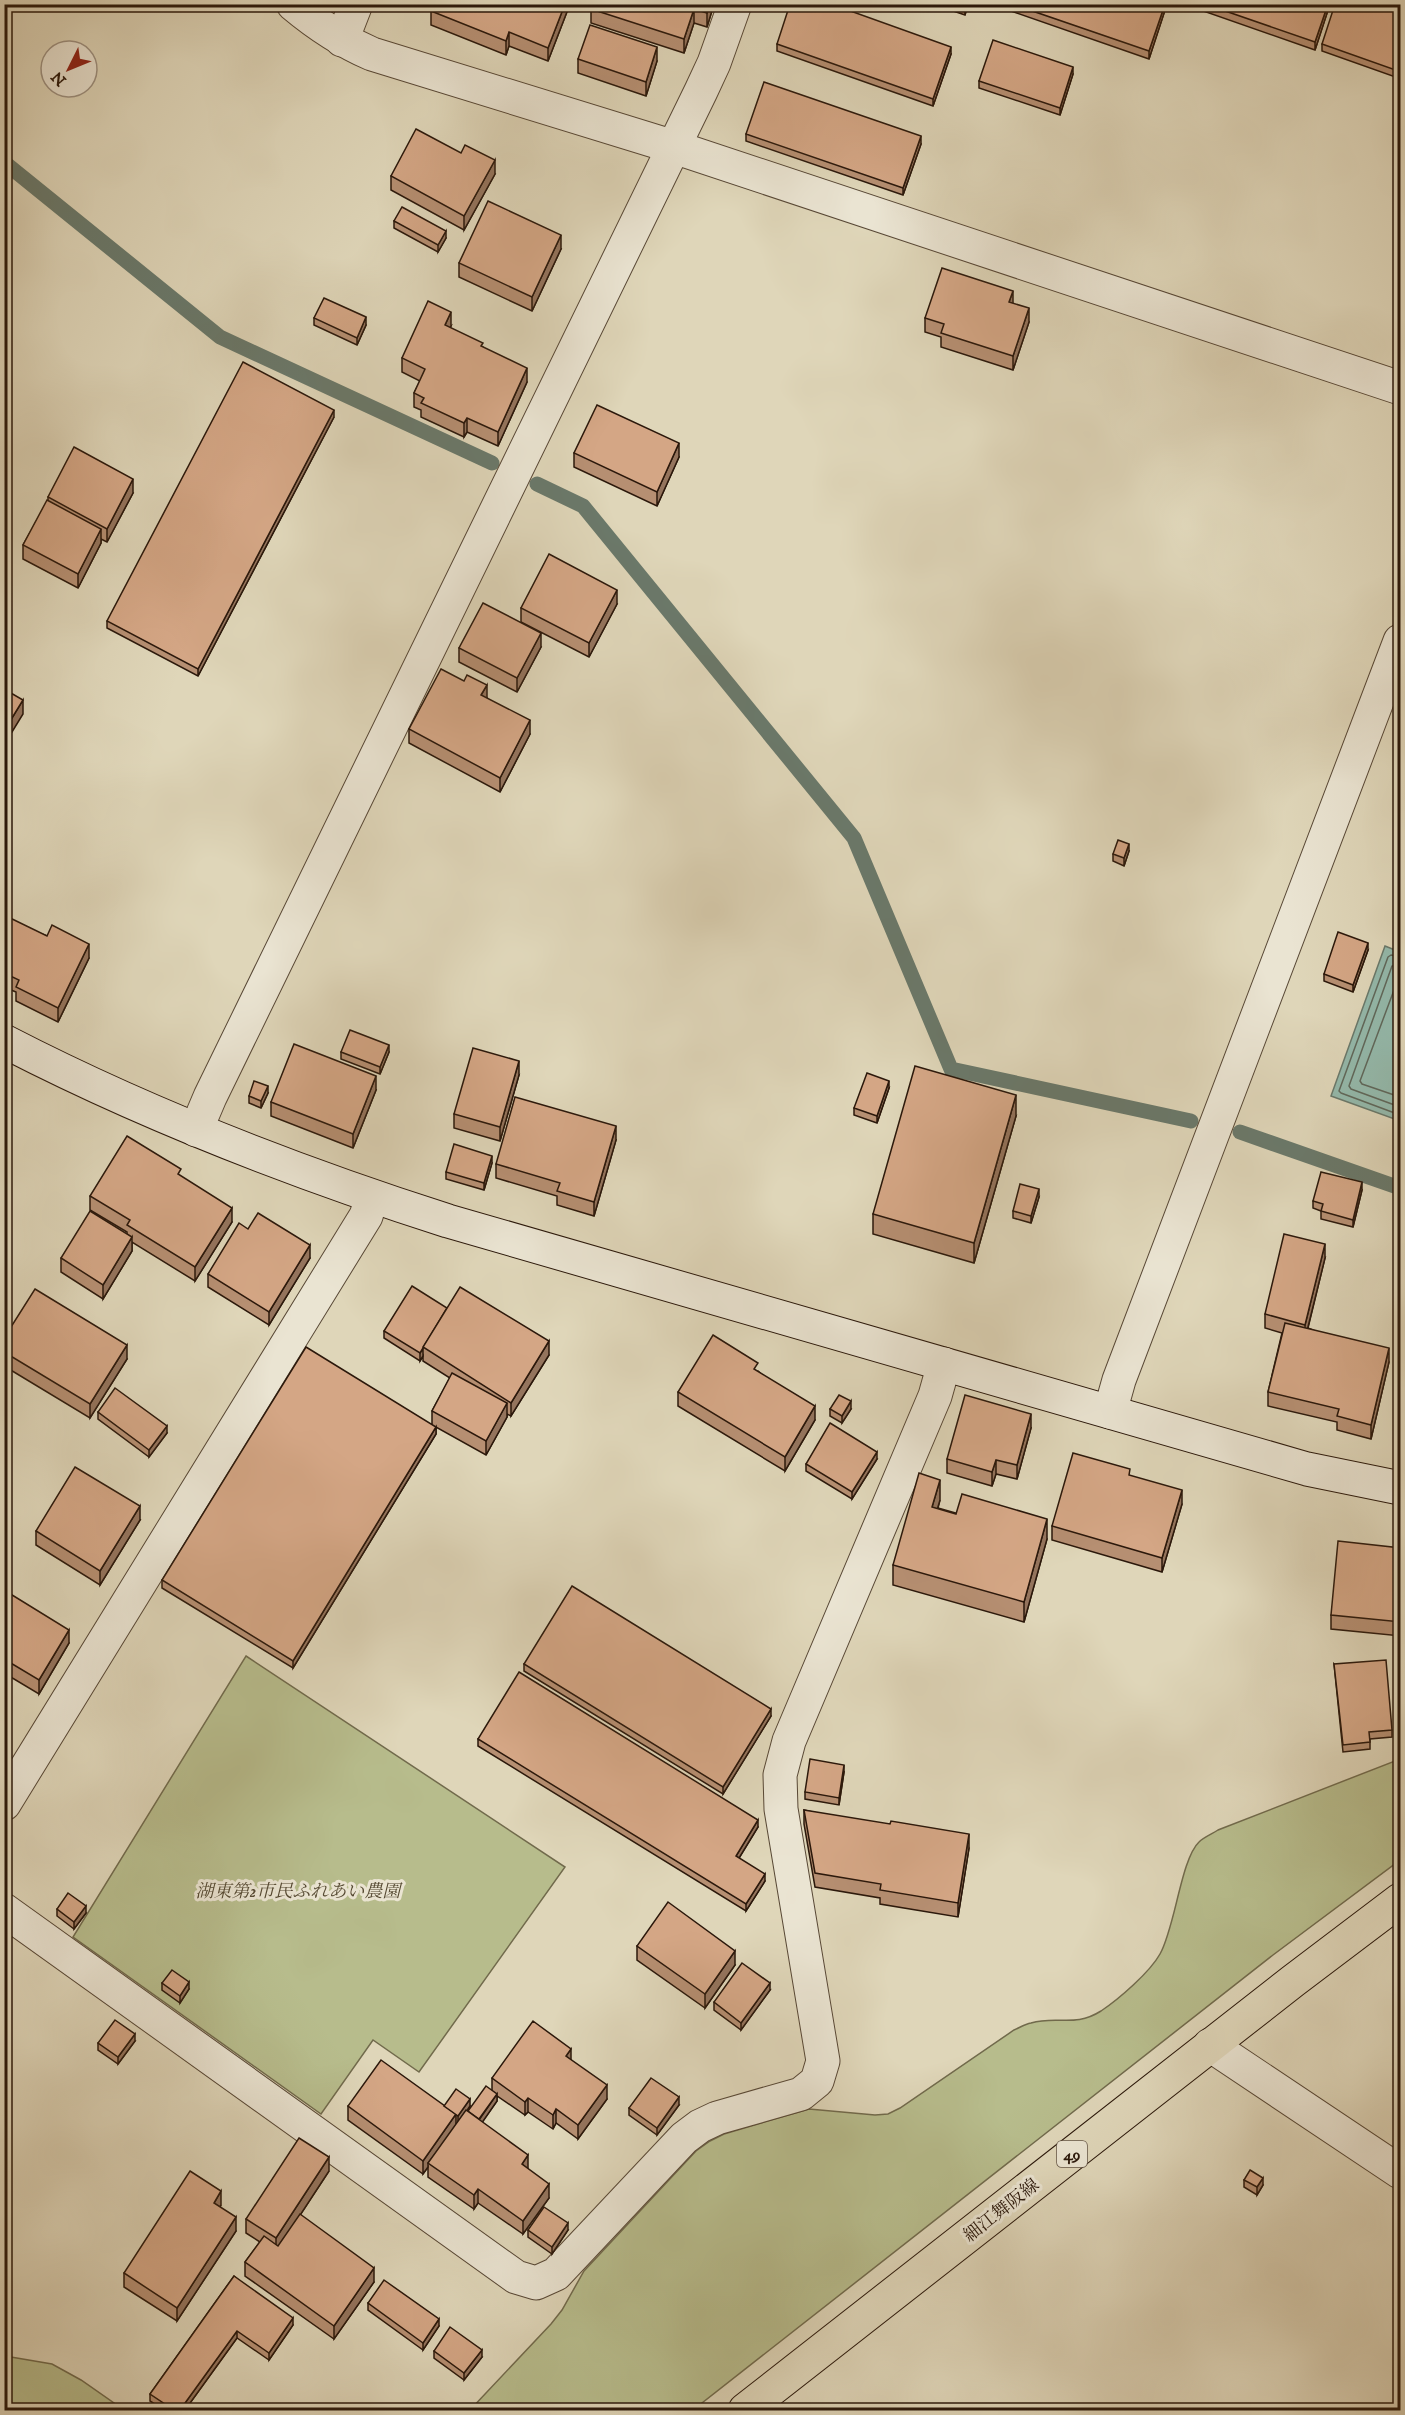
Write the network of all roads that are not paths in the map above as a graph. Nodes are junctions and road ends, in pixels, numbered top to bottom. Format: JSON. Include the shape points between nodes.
{"nodes":[{"id":1,"x":293,"y":4,"type":"edge"},
{"id":2,"x":356,"y":4,"type":"edge"},
{"id":3,"x":735,"y":4,"type":"edge"},
{"id":4,"x":342,"y":40,"type":"junction"},
{"id":5,"x":674,"y":147,"type":"junction"},
{"id":6,"x":1401,"y":388,"type":"edge"},
{"id":7,"x":1401,"y":641,"type":"edge"},
{"id":8,"x":4,"y":1041,"type":"edge"},
{"id":9,"x":196,"y":1130,"type":"junction"},
{"id":10,"x":372,"y":1197,"type":"junction"},
{"id":11,"x":944,"y":1364,"type":"junction"},
{"id":12,"x":1110,"y":1412,"type":"junction"},
{"id":13,"x":1401,"y":1488,"type":"edge"},
{"id":14,"x":4,"y":1804,"type":"edge"},
{"id":15,"x":1401,"y":1900,"type":"edge"},
{"id":16,"x":4,"y":1910,"type":"edge"},
{"id":17,"x":1210,"y":2046,"type":"junction"},
{"id":18,"x":1401,"y":2172,"type":"edge"},
{"id":19,"x":745,"y":2410,"type":"edge"}],
"edges":[{"from":1,"to":4,"type":"street"},
{"from":2,"to":4,"type":"street"},
{"from":3,"to":5,"type":"street","via":[[714,63]]},
{"from":4,"to":5,"type":"street","via":[[372,54]]},
{"from":5,"to":6,"type":"street"},
{"from":5,"to":9,"type":"street"},
{"from":7,"to":12,"type":"street"},
{"from":8,"to":9,"type":"street"},
{"from":9,"to":10,"type":"street"},
{"from":10,"to":11,"type":"street"},
{"from":10,"to":14,"type":"street","via":[[360,1226]]},
{"from":11,"to":12,"type":"street"},
{"from":11,"to":16,"type":"street","via":[[935,1396],[789,1741],[780,1775],[781,1809],[823,2061],[817,2081],[801,2094],[700,2126],[684,2138],[556,2274],[536,2283],[516,2277]]},
{"from":12,"to":13,"type":"street","via":[[1307,1469]]},
{"from":15,"to":17,"type":"main road","name":"細江舞阪線","number":"49"},
{"from":17,"to":18,"type":"street"},
{"from":17,"to":19,"type":"main road","name":"細江舞阪線","number":"49"}]}
